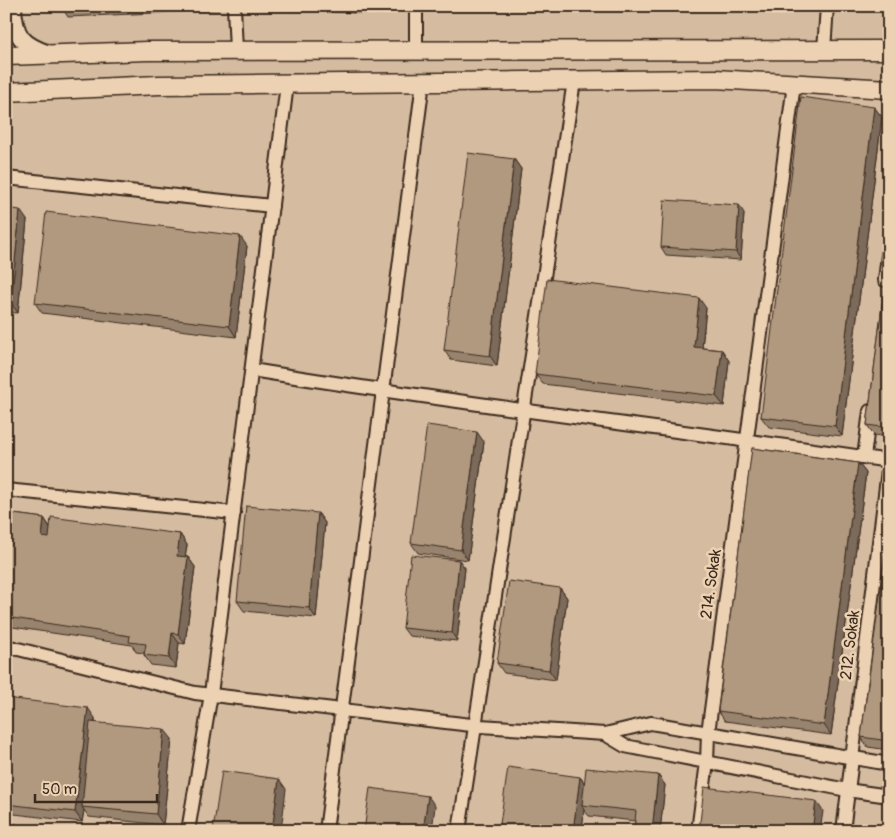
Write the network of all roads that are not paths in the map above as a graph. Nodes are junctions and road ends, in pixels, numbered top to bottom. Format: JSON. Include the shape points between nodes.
{"nodes":[{"id":1,"x":12,"y":6,"type":"edge"},
{"id":2,"x":234,"y":6,"type":"edge"},
{"id":3,"x":416,"y":6,"type":"edge"},
{"id":4,"x":827,"y":6,"type":"edge"},
{"id":5,"x":824,"y":50,"type":"junction"},
{"id":6,"x":889,"y":50,"type":"edge"},
{"id":7,"x":236,"y":51,"type":"junction"},
{"id":8,"x":416,"y":51,"type":"junction"},
{"id":9,"x":51,"y":55,"type":"junction"},
{"id":10,"x":6,"y":56,"type":"edge"},
{"id":11,"x":574,"y":81,"type":"junction"},
{"id":12,"x":424,"y":82,"type":"junction"},
{"id":13,"x":287,"y":84,"type":"junction"},
{"id":14,"x":794,"y":84,"type":"junction"},
{"id":15,"x":889,"y":89,"type":"edge"},
{"id":16,"x":6,"y":92,"type":"edge"},
{"id":17,"x":6,"y":178,"type":"edge"},
{"id":18,"x":272,"y":206,"type":"junction"},
{"id":19,"x":889,"y":247,"type":"edge"},
{"id":20,"x":884,"y":296,"type":"edge"},
{"id":21,"x":252,"y":370,"type":"junction"},
{"id":22,"x":384,"y":392,"type":"junction"},
{"id":23,"x":871,"y":402,"type":"edge"},
{"id":24,"x":524,"y":410,"type":"junction"},
{"id":25,"x":747,"y":440,"type":"junction"},
{"id":26,"x":864,"y":457,"type":"junction"},
{"id":27,"x":889,"y":461,"type":"edge"},
{"id":28,"x":6,"y":490,"type":"edge"},
{"id":29,"x":234,"y":513,"type":"junction"},
{"id":30,"x":6,"y":646,"type":"edge"},
{"id":31,"x":212,"y":694,"type":"junction"},
{"id":32,"x":342,"y":709,"type":"junction"},
{"id":33,"x":475,"y":725,"type":"junction"},
{"id":34,"x":708,"y":733,"type":"junction"},
{"id":35,"x":605,"y":734,"type":"junction"},
{"id":36,"x":853,"y":759,"type":"junction"},
{"id":37,"x":708,"y":762,"type":"junction"},
{"id":38,"x":889,"y":764,"type":"edge"},
{"id":39,"x":847,"y":790,"type":"junction"},
{"id":40,"x":889,"y":796,"type":"edge"},
{"id":41,"x":6,"y":830,"type":"edge"},
{"id":42,"x":14,"y":831,"type":"edge"},
{"id":43,"x":188,"y":831,"type":"edge"},
{"id":44,"x":326,"y":831,"type":"edge"},
{"id":45,"x":459,"y":831,"type":"edge"},
{"id":46,"x":698,"y":831,"type":"edge"},
{"id":47,"x":843,"y":831,"type":"edge"}],
"edges":[{"from":1,"to":9,"type":"street","via":[[19,37],[30,48]]},
{"from":2,"to":7,"type":"street"},
{"from":3,"to":8,"type":"street"},
{"from":4,"to":5,"type":"street"},
{"from":5,"to":6,"type":"main road"},
{"from":5,"to":8,"type":"main road"},
{"from":7,"to":8,"type":"main road"},
{"from":7,"to":9,"type":"main road"},
{"from":9,"to":10,"type":"main road"},
{"from":11,"to":12,"type":"main road"},
{"from":11,"to":14,"type":"main road","via":[[715,79]]},
{"from":11,"to":24,"type":"street"},
{"from":12,"to":13,"type":"main road"},
{"from":12,"to":22,"type":"street"},
{"from":13,"to":16,"type":"main road","via":[[159,85]]},
{"from":13,"to":18,"type":"street"},
{"from":14,"to":15,"type":"main road"},
{"from":14,"to":25,"type":"street","name":"214. Sokak"},
{"from":17,"to":18,"type":"street"},
{"from":18,"to":21,"type":"street"},
{"from":19,"to":20,"type":"street"},
{"from":21,"to":22,"type":"street"},
{"from":21,"to":29,"type":"street"},
{"from":22,"to":24,"type":"street"},
{"from":22,"to":32,"type":"street"},
{"from":23,"to":26,"type":"street"},
{"from":24,"to":25,"type":"street"},
{"from":24,"to":33,"type":"street"},
{"from":25,"to":26,"type":"street"},
{"from":25,"to":34,"type":"street","name":"214. Sokak"},
{"from":26,"to":27,"type":"street"},
{"from":27,"to":36,"type":"street","name":"212. Sokak"},
{"from":28,"to":29,"type":"street"},
{"from":29,"to":31,"type":"street"},
{"from":30,"to":31,"type":"street","via":[[195,693]]},
{"from":31,"to":32,"type":"street"},
{"from":31,"to":43,"type":"street"},
{"from":32,"to":33,"type":"street"},
{"from":32,"to":44,"type":"street"},
{"from":33,"to":35,"type":"street"},
{"from":33,"to":45,"type":"street"},
{"from":34,"to":35,"type":"street","via":[[651,723]]},
{"from":34,"to":36,"type":"street"},
{"from":34,"to":37,"type":"street","name":"214. Sokak"},
{"from":35,"to":37,"type":"street","via":[[625,746]]},
{"from":36,"to":38,"type":"street"},
{"from":36,"to":39,"type":"street","name":"212. Sokak"},
{"from":37,"to":39,"type":"street"},
{"from":37,"to":46,"type":"street"},
{"from":39,"to":40,"type":"street"},
{"from":39,"to":47,"type":"street","name":"212. Sokak"},
{"from":41,"to":42,"type":"street"}]}
